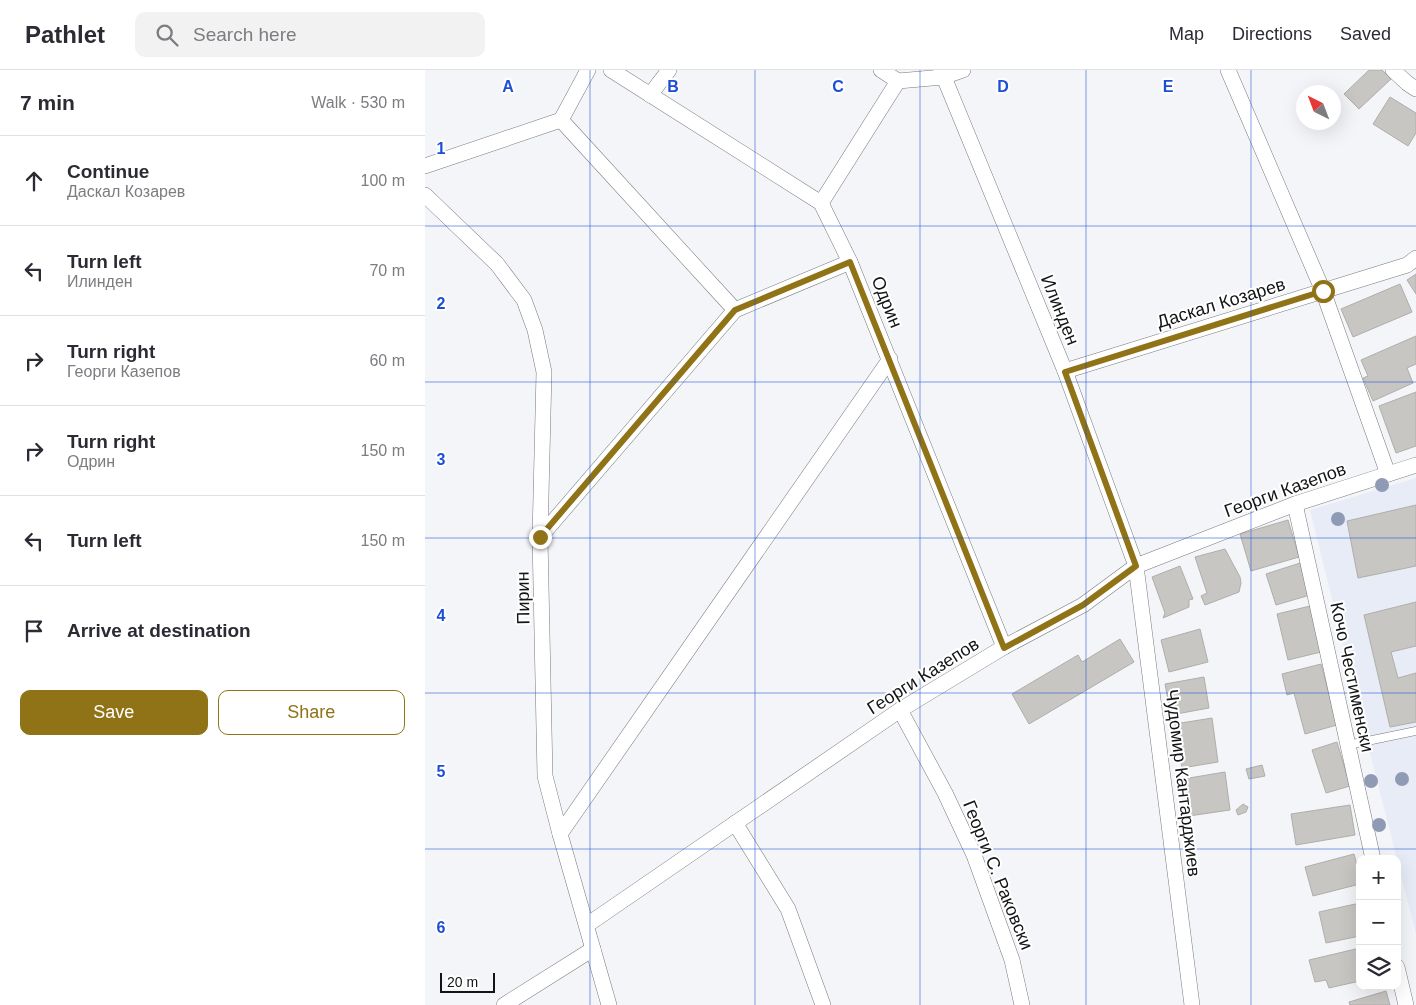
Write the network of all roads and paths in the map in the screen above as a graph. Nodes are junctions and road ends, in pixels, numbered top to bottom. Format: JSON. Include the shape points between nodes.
{"nodes":[{"id":1,"x":588,"y":70,"type":"edge"},
{"id":2,"x":611,"y":70,"type":"edge"},
{"id":3,"x":669,"y":70,"type":"edge"},
{"id":4,"x":881,"y":70,"type":"edge"},
{"id":5,"x":963,"y":70,"type":"edge"},
{"id":6,"x":1228,"y":70,"type":"edge"},
{"id":7,"x":1393,"y":70,"type":"edge"},
{"id":8,"x":942,"y":73,"type":"edge"},
{"id":9,"x":898,"y":81,"type":"junction"},
{"id":10,"x":1416,"y":89,"type":"edge"},
{"id":11,"x":650,"y":95,"type":"junction"},
{"id":12,"x":561,"y":120,"type":"junction"},
{"id":13,"x":425,"y":166,"type":"edge"},
{"id":14,"x":425,"y":194,"type":"edge"},
{"id":15,"x":821,"y":203,"type":"junction"},
{"id":16,"x":1416,"y":258,"type":"edge"},
{"id":17,"x":850,"y":262,"type":"junction"},
{"id":18,"x":1323,"y":291,"type":"junction"},
{"id":19,"x":735,"y":310,"type":"junction"},
{"id":20,"x":889,"y":359,"type":"junction"},
{"id":21,"x":1065,"y":372,"type":"junction"},
{"id":22,"x":1416,"y":465,"type":"edge"},
{"id":23,"x":1388,"y":474,"type":"junction"},
{"id":24,"x":1295,"y":504,"type":"junction"},
{"id":25,"x":540,"y":537,"type":"junction"},
{"id":26,"x":1136,"y":566,"type":"junction"},
{"id":27,"x":1004,"y":648,"type":"junction"},
{"id":28,"x":901,"y":710,"type":"junction"},
{"id":29,"x":1416,"y":731,"type":"edge"},
{"id":30,"x":1348,"y":746,"type":"junction"},
{"id":31,"x":735,"y":823,"type":"junction"},
{"id":32,"x":560,"y":834,"type":"junction"},
{"id":33,"x":1372,"y":855,"type":"edge"},
{"id":34,"x":587,"y":925,"type":"junction"},
{"id":35,"x":593,"y":949,"type":"junction"},
{"id":36,"x":1401,"y":986,"type":"edge"},
{"id":37,"x":504,"y":1005,"type":"edge"},
{"id":38,"x":609,"y":1005,"type":"edge"},
{"id":39,"x":823,"y":1005,"type":"edge"},
{"id":40,"x":1022,"y":1005,"type":"edge"},
{"id":41,"x":1192,"y":1005,"type":"edge"},
{"id":42,"x":1405,"y":1005,"type":"edge"}],
"edges":[{"from":1,"to":12,"type":"street"},
{"from":2,"to":11,"type":"street"},
{"from":3,"to":11,"type":"street"},
{"from":4,"to":9,"type":"street"},
{"from":5,"to":8,"type":"street"},
{"from":6,"to":18,"type":"street"},
{"from":7,"to":10,"type":"street"},
{"from":8,"to":9,"type":"street"},
{"from":8,"to":21,"type":"street","name":"Илинден"},
{"from":9,"to":15,"type":"street"},
{"from":11,"to":15,"type":"street"},
{"from":12,"to":13,"type":"street"},
{"from":12,"to":19,"type":"street"},
{"from":14,"to":25,"type":"street","name":"Пирин","via":[[497,264],[523,300],[535,330],[544,372]]},
{"from":15,"to":17,"type":"street","name":"Одрин"},
{"from":16,"to":18,"type":"street","name":"Даскал Козарев","via":[[1407,265]]},
{"from":17,"to":19,"type":"street"},
{"from":17,"to":20,"type":"street","name":"Одрин"},
{"from":18,"to":21,"type":"street","name":"Даскал Козарев"},
{"from":18,"to":23,"type":"street"},
{"from":19,"to":25,"type":"street"},
{"from":20,"to":27,"type":"street","name":"Одрин"},
{"from":20,"to":32,"type":"street"},
{"from":21,"to":26,"type":"street","name":"Илинден"},
{"from":22,"to":23,"type":"street","name":"Георги Казепов"},
{"from":23,"to":24,"type":"street","name":"Георги Казепов"},
{"from":24,"to":26,"type":"street","name":"Георги Казепов"},
{"from":24,"to":30,"type":"street","name":"Кочо Честименски"},
{"from":25,"to":32,"type":"street","name":"Пирин","via":[[545,776]]},
{"from":26,"to":27,"type":"street","name":"Георги Казепов","via":[[1083,605]]},
{"from":26,"to":41,"type":"street","name":"Чудомир Кантарджиев"},
{"from":27,"to":28,"type":"street","name":"Георги Казепов"},
{"from":28,"to":31,"type":"street","name":"Георги Казепов"},
{"from":28,"to":40,"type":"street","name":"Георги С. Раковски","via":[[974,855],[1012,960]]},
{"from":29,"to":30,"type":"lane"},
{"from":30,"to":33,"type":"street","name":"Кочо Честименски"},
{"from":31,"to":34,"type":"street","name":"Георги Казепов"},
{"from":31,"to":39,"type":"street","via":[[788,909]]},
{"from":32,"to":34,"type":"street","name":"Пирин"},
{"from":34,"to":35,"type":"street","name":"Пирин"},
{"from":35,"to":37,"type":"street"},
{"from":35,"to":38,"type":"street","name":"Пирин"},
{"from":36,"to":42,"type":"street"}]}
